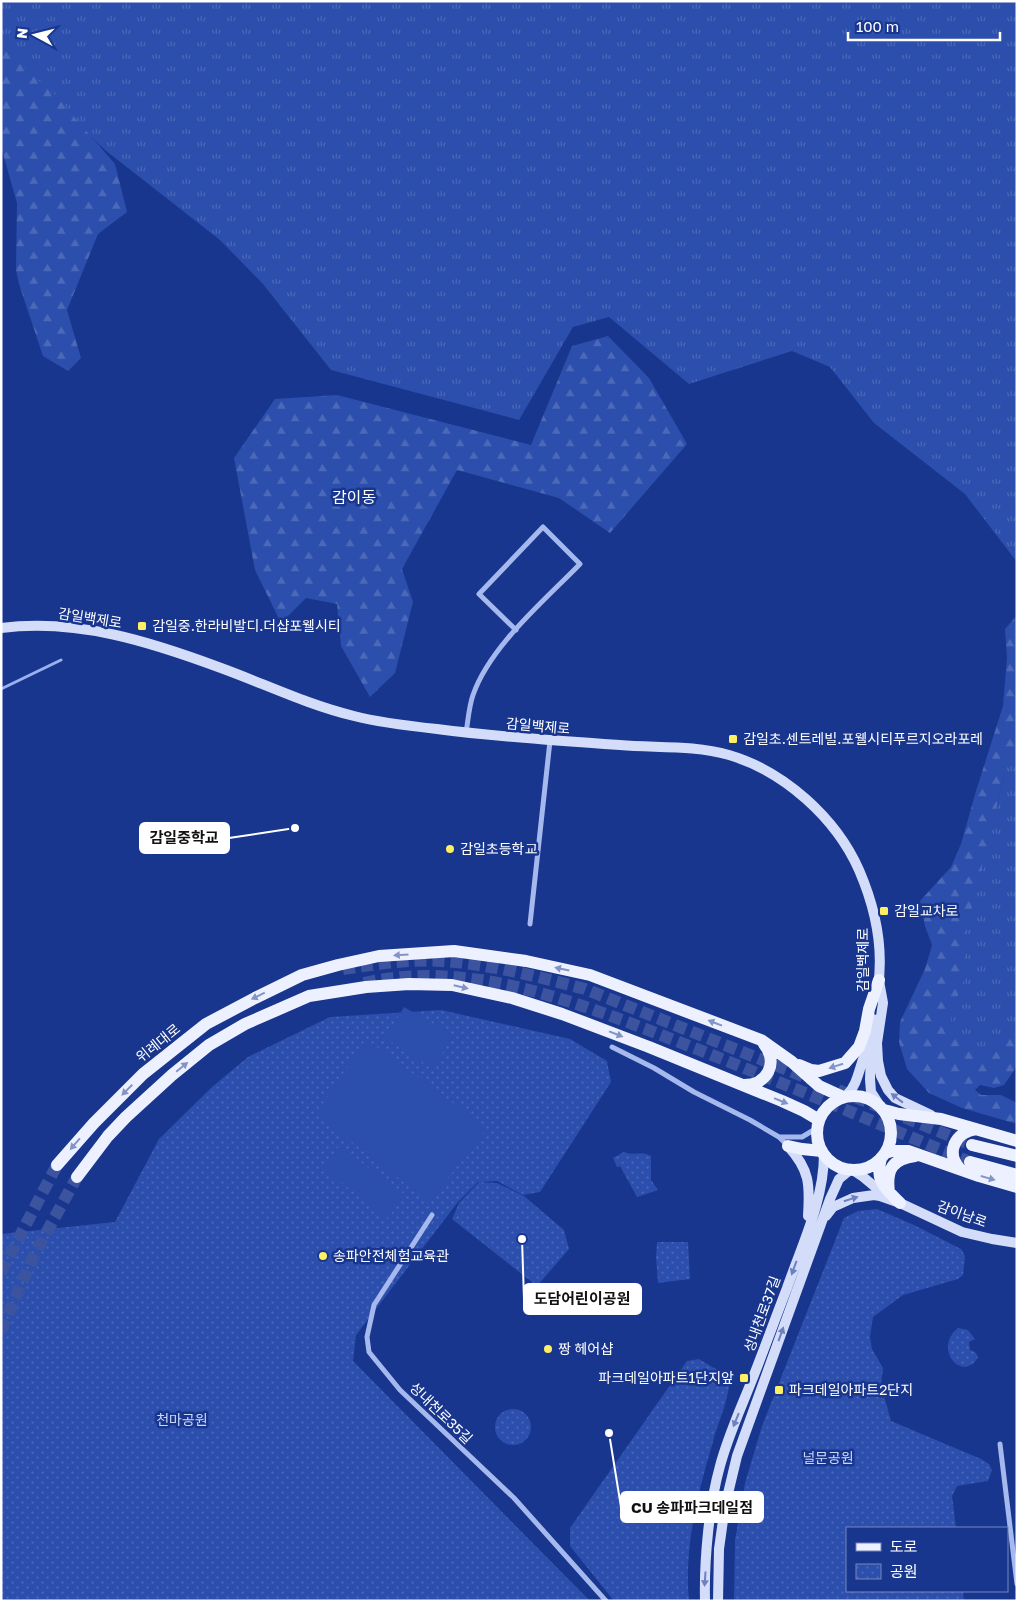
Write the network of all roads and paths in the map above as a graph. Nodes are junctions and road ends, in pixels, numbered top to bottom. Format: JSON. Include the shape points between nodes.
{"nodes":[{"id":1,"x":1,"y":628,"type":"edge"},
{"id":2,"x":516,"y":630,"type":"junction"},
{"id":3,"x":466,"y":733,"type":"junction"},
{"id":4,"x":550,"y":741,"type":"junction"},
{"id":5,"x":530,"y":924,"type":"dead end"},
{"id":6,"x":879,"y":980,"type":"junction"},
{"id":7,"x":761,"y":1040,"type":"junction"},
{"id":8,"x":869,"y":1046,"type":"junction"},
{"id":9,"x":612,"y":1047,"type":"dead end"},
{"id":10,"x":792,"y":1062,"type":"junction"},
{"id":11,"x":741,"y":1085,"type":"junction"},
{"id":12,"x":844,"y":1097,"type":"junction"},
{"id":13,"x":882,"y":1108,"type":"junction"},
{"id":14,"x":941,"y":1119,"type":"junction"},
{"id":15,"x":818,"y":1124,"type":"junction"},
{"id":16,"x":976,"y":1129,"type":"junction"},
{"id":17,"x":1017,"y":1141,"type":"edge"},
{"id":18,"x":783,"y":1142,"type":"junction"},
{"id":19,"x":972,"y":1145,"type":"tunnel mouth"},
{"id":20,"x":823,"y":1152,"type":"junction"},
{"id":21,"x":883,"y":1156,"type":"junction"},
{"id":22,"x":1017,"y":1156,"type":"edge"},
{"id":23,"x":933,"y":1160,"type":"junction"},
{"id":24,"x":57,"y":1166,"type":"tunnel mouth"},
{"id":25,"x":965,"y":1166,"type":"junction"},
{"id":26,"x":852,"y":1170,"type":"junction"},
{"id":27,"x":1017,"y":1175,"type":"edge"},
{"id":28,"x":77,"y":1177,"type":"tunnel mouth"},
{"id":29,"x":1017,"y":1187,"type":"edge"},
{"id":30,"x":888,"y":1195,"type":"junction"},
{"id":31,"x":900,"y":1203,"type":"joint"},
{"id":32,"x":432,"y":1215,"type":"dead end"},
{"id":33,"x":822,"y":1220,"type":"junction"},
{"id":34,"x":806,"y":1236,"type":"junction"},
{"id":35,"x":1017,"y":1243,"type":"edge"},
{"id":36,"x":759,"y":1362,"type":"junction"},
{"id":37,"x":770,"y":1366,"type":"junction"},
{"id":38,"x":1000,"y":1444,"type":"dead end"},
{"id":39,"x":1014,"y":1535,"type":"edge"},
{"id":40,"x":1017,"y":1584,"type":"edge"},
{"id":41,"x":606,"y":1601,"type":"edge"},
{"id":42,"x":705,"y":1601,"type":"edge"},
{"id":43,"x":718,"y":1601,"type":"edge"}],
"edges":[{"from":1,"to":3,"type":"main road","name":"감일백제로","via":[[26,625],[71,628],[140,641],[354,716]]},
{"from":2,"to":2,"type":"street","via":[[580,564],[543,527],[479,594]]},
{"from":2,"to":3,"type":"street","via":[[488,665],[473,695]]},
{"from":3,"to":4,"type":"main road","name":"감일백제로"},
{"from":4,"to":5,"type":"street"},
{"from":4,"to":6,"type":"main road","name":"감일백제로","via":[[702,749],[756,765],[804,796],[834,828],[853,856],[869,894],[877,920]]},
{"from":6,"to":8,"type":"main road","name":"감일백제로"},
{"from":6,"to":10,"type":"main road","one_way":true,"via":[[865,1031],[858,1047],[845,1063],[819,1071]]},
{"from":14,"to":6,"type":"main road","one_way":true,"via":[[895,1098],[881,1076],[877,1043],[883,1003]]},
{"from":7,"to":10,"type":"main road","name":"위례대로"},
{"from":7,"to":11,"type":"main road","via":[[769,1051],[770,1069],[757,1084]]},
{"from":7,"to":24,"type":"main road","name":"위례대로","one_way":true,"via":[[590,975],[526,961],[454,951],[379,956],[302,975],[206,1024],[143,1074]]},
{"from":8,"to":12,"type":"main road","via":[[852,1090]]},
{"from":8,"to":13,"type":"main road","via":[[871,1092]]},
{"from":9,"to":18,"type":"street","via":[[750,1120]]},
{"from":10,"to":12,"type":"main road","via":[[819,1086]]},
{"from":11,"to":15,"type":"main road","one_way":true,"via":[[790,1104]]},
{"from":28,"to":11,"type":"main road","one_way":true,"via":[[108,1136],[209,1045],[245,1024],[309,996],[366,987],[452,984],[512,998],[649,1047]]},
{"from":12,"to":13,"type":"main road","via":[[864,1097]]},
{"from":12,"to":15,"type":"main road","via":[[827,1108]]},
{"from":13,"to":14,"type":"main road","via":[[899,1114]]},
{"from":13,"to":21,"type":"main road","via":[[890,1121],[892,1134]]},
{"from":14,"to":16,"type":"main road"},
{"from":15,"to":18,"type":"street","via":[[802,1137]]},
{"from":15,"to":20,"type":"main road","via":[[818,1140]]},
{"from":16,"to":17,"type":"main road"},
{"from":16,"to":25,"type":"main road","via":[[962,1134],[953,1150],[953,1160]]},
{"from":18,"to":20,"type":"main road"},
{"from":18,"to":34,"type":"main road","via":[[802,1163],[807,1174]]},
{"from":19,"to":22,"type":"main road"},
{"from":20,"to":26,"type":"main road","via":[[835,1165]]},
{"from":20,"to":34,"type":"main road","name":"성내천로37길","via":[[822,1181]]},
{"from":21,"to":23,"type":"main road","via":[[892,1151],[908,1152]]},
{"from":21,"to":26,"type":"main road","via":[[870,1166]]},
{"from":21,"to":30,"type":"main road","via":[[880,1178]]},
{"from":23,"to":25,"type":"main road"},
{"from":23,"to":30,"type":"main road","via":[[915,1156],[897,1162],[890,1171]]},
{"from":25,"to":27,"type":"main road"},
{"from":25,"to":29,"type":"main road","one_way":true},
{"from":26,"to":30,"type":"main road"},
{"from":26,"to":33,"type":"main road","name":"성내천로37길","via":[[836,1184]]},
{"from":30,"to":31,"type":"main road"},
{"from":33,"to":30,"type":"main road","one_way":true,"via":[[833,1207],[853,1198]]},
{"from":31,"to":35,"type":"main road","name":"감이남로","via":[[962,1232]]},
{"from":32,"to":41,"type":"street","name":"성내천로35길","via":[[374,1305],[367,1337],[369,1352],[400,1390],[514,1498]]},
{"from":37,"to":33,"type":"main road","name":"성내천로37길","one_way":true},
{"from":34,"to":36,"type":"main road","name":"성내천로37길","one_way":true},
{"from":36,"to":37,"type":"main road"},
{"from":36,"to":42,"type":"main road","name":"성내천로37길","one_way":true,"via":[[720,1468],[710,1527]]},
{"from":37,"to":43,"type":"main road","name":"성내천로37길","via":[[737,1456],[725,1506],[719,1549]]},
{"from":38,"to":39,"type":"street"},
{"from":39,"to":40,"type":"street"}]}
